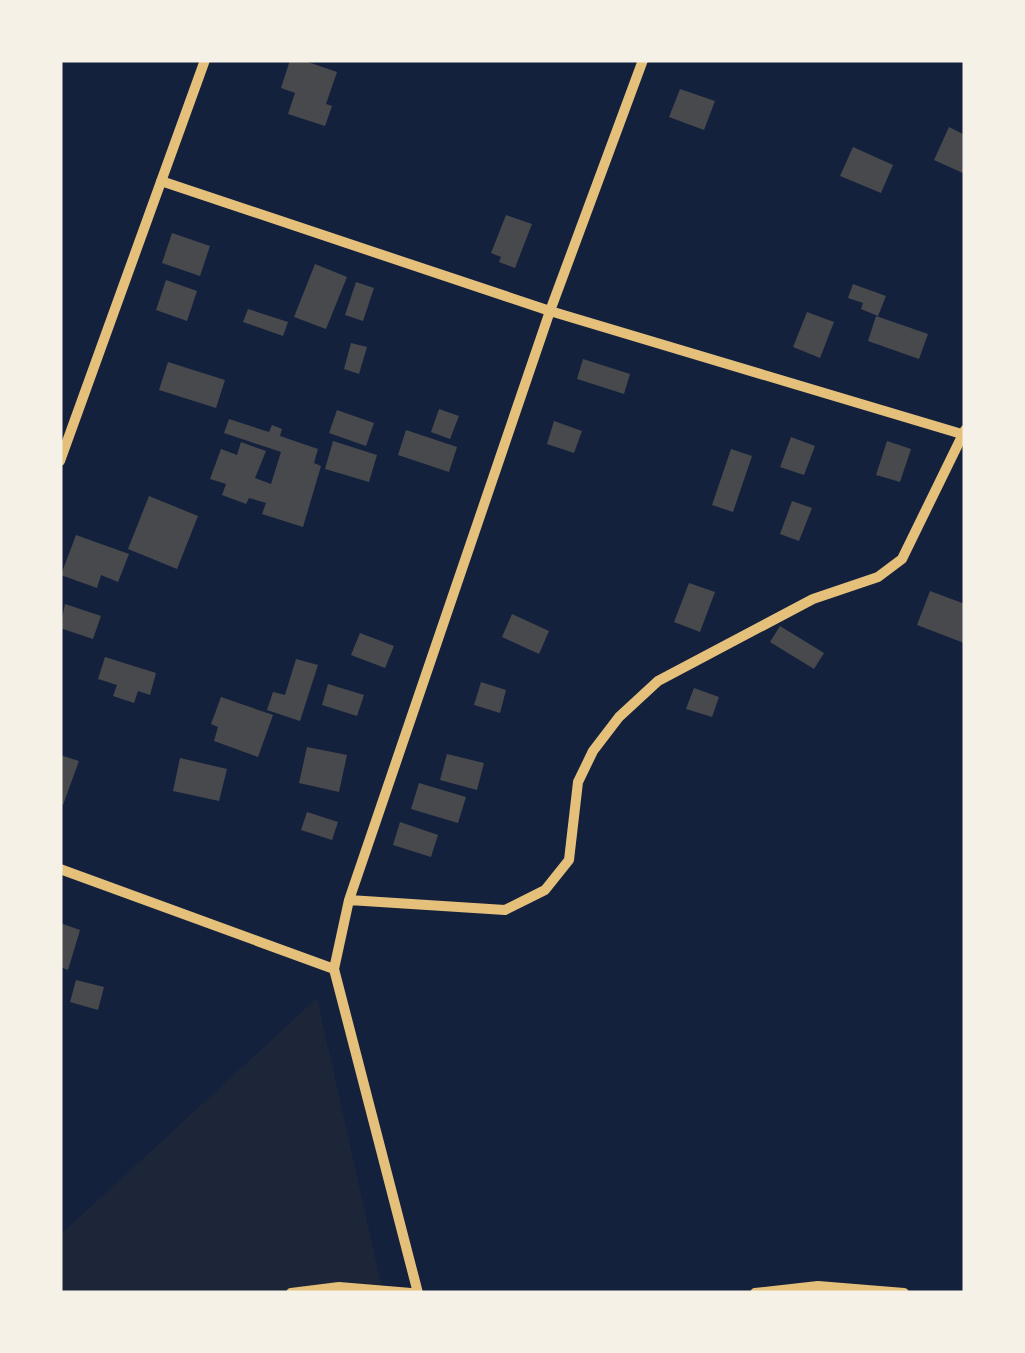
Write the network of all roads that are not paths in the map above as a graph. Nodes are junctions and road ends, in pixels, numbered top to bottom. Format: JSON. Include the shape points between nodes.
{"nodes":[{"id":1,"x":204,"y":60,"type":"edge"},
{"id":2,"x":643,"y":60,"type":"edge"},
{"id":3,"x":161,"y":181,"type":"junction"},
{"id":4,"x":550,"y":312,"type":"junction"},
{"id":5,"x":964,"y":433,"type":"edge"},
{"id":6,"x":60,"y":461,"type":"edge"},
{"id":7,"x":60,"y":869,"type":"edge"},
{"id":8,"x":349,"y":900,"type":"junction"},
{"id":9,"x":334,"y":969,"type":"junction"},
{"id":10,"x":291,"y":1293,"type":"edge"},
{"id":11,"x":410,"y":1293,"type":"edge"},
{"id":12,"x":418,"y":1293,"type":"edge"},
{"id":13,"x":756,"y":1293,"type":"edge"},
{"id":14,"x":904,"y":1293,"type":"edge"}],
"edges":[{"from":1,"to":3,"type":"street"},
{"from":2,"to":4,"type":"street"},
{"from":3,"to":4,"type":"street"},
{"from":3,"to":6,"type":"street"},
{"from":4,"to":5,"type":"street"},
{"from":4,"to":8,"type":"street"},
{"from":5,"to":8,"type":"street","via":[[891,569],[813,599],[658,681],[619,717],[578,782],[570,860],[545,890],[505,910]]},
{"from":7,"to":9,"type":"street"},
{"from":8,"to":9,"type":"street"},
{"from":9,"to":12,"type":"street"},
{"from":10,"to":11,"type":"street"},
{"from":13,"to":14,"type":"street","via":[[818,1286]]}]}
